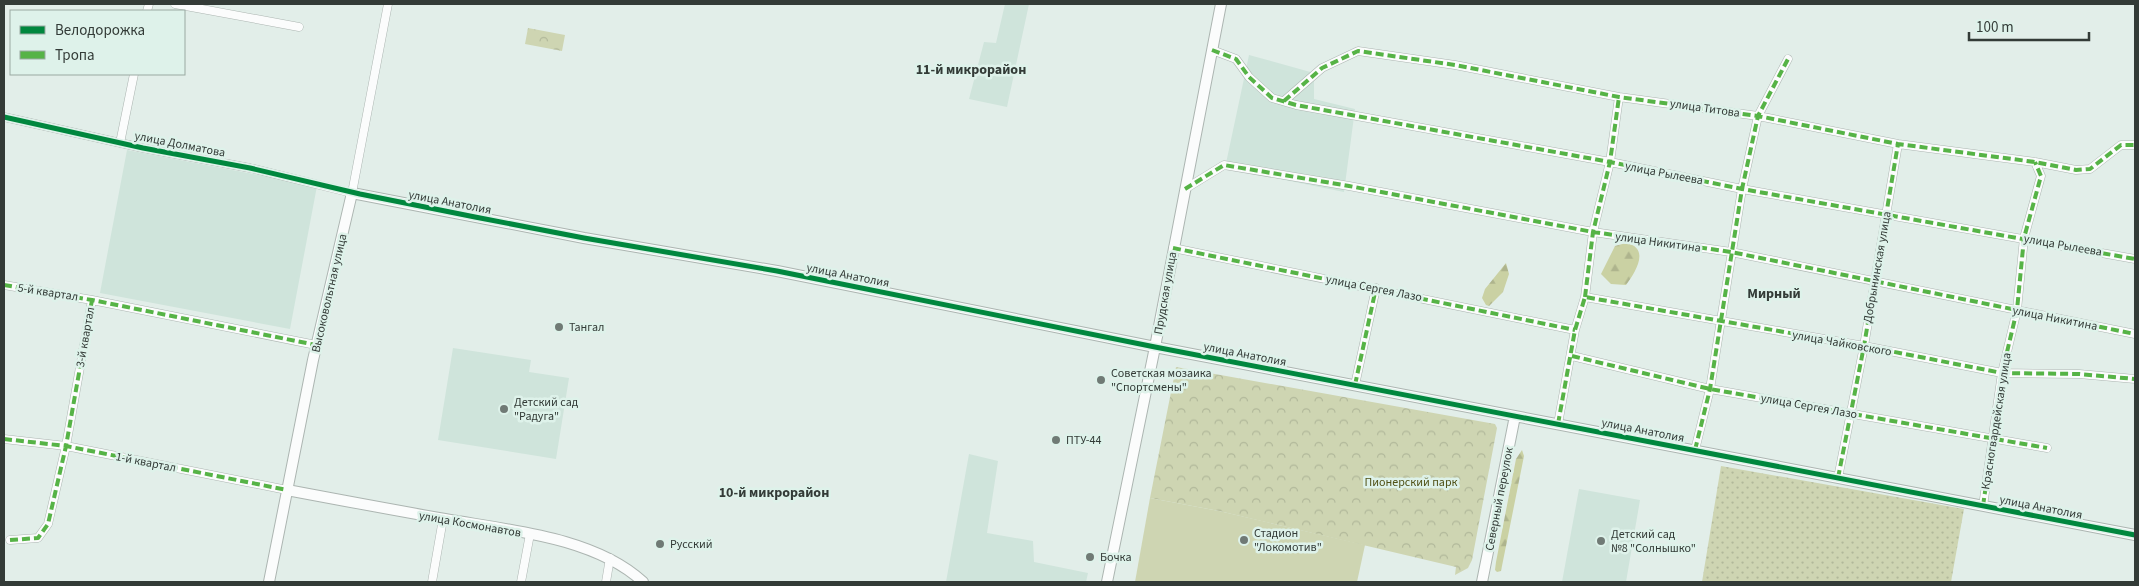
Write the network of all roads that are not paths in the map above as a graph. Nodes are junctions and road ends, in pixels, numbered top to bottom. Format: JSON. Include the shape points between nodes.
{"nodes":[{"id":1,"x":175,"y":4,"type":"edge"},
{"id":2,"x":388,"y":4,"type":"edge"},
{"id":3,"x":1220,"y":4,"type":"edge"},
{"id":4,"x":299,"y":27,"type":"dead end"},
{"id":5,"x":1212,"y":50,"type":"junction"},
{"id":6,"x":1788,"y":59,"type":"dead end"},
{"id":7,"x":134,"y":75,"type":"edge"},
{"id":8,"x":1619,"y":97,"type":"junction"},
{"id":9,"x":1284,"y":102,"type":"junction"},
{"id":10,"x":1758,"y":116,"type":"junction"},
{"id":11,"x":4,"y":118,"type":"edge"},
{"id":12,"x":120,"y":143,"type":"junction"},
{"id":13,"x":1898,"y":144,"type":"junction"},
{"id":14,"x":2135,"y":145,"type":"edge"},
{"id":15,"x":1610,"y":162,"type":"junction"},
{"id":16,"x":2035,"y":162,"type":"junction"},
{"id":17,"x":1185,"y":189,"type":"junction"},
{"id":18,"x":1742,"y":189,"type":"junction"},
{"id":19,"x":352,"y":192,"type":"junction"},
{"id":20,"x":1886,"y":215,"type":"junction"},
{"id":21,"x":1593,"y":232,"type":"junction"},
{"id":22,"x":2024,"y":238,"type":"junction"},
{"id":23,"x":1173,"y":248,"type":"junction"},
{"id":24,"x":1732,"y":252,"type":"junction"},
{"id":25,"x":2135,"y":259,"type":"edge"},
{"id":26,"x":1874,"y":283,"type":"junction"},
{"id":27,"x":4,"y":285,"type":"edge"},
{"id":28,"x":1376,"y":288,"type":"junction"},
{"id":29,"x":1585,"y":297,"type":"junction"},
{"id":30,"x":92,"y":300,"type":"junction"},
{"id":31,"x":2017,"y":310,"type":"junction"},
{"id":32,"x":1722,"y":322,"type":"junction"},
{"id":33,"x":1575,"y":330,"type":"junction"},
{"id":34,"x":2135,"y":334,"type":"edge"},
{"id":35,"x":316,"y":346,"type":"junction"},
{"id":36,"x":1864,"y":346,"type":"junction"},
{"id":37,"x":1155,"y":347,"type":"junction"},
{"id":38,"x":1572,"y":356,"type":"junction"},
{"id":39,"x":2002,"y":373,"type":"junction"},
{"id":40,"x":2135,"y":380,"type":"edge"},
{"id":41,"x":1356,"y":386,"type":"junction"},
{"id":42,"x":1710,"y":389,"type":"junction"},
{"id":43,"x":1851,"y":413,"type":"junction"},
{"id":44,"x":1515,"y":416,"type":"junction"},
{"id":45,"x":1558,"y":424,"type":"junction"},
{"id":46,"x":4,"y":439,"type":"edge"},
{"id":47,"x":1992,"y":439,"type":"junction"},
{"id":48,"x":66,"y":446,"type":"junction"},
{"id":49,"x":2047,"y":448,"type":"dead end"},
{"id":50,"x":1695,"y":450,"type":"junction"},
{"id":51,"x":1838,"y":478,"type":"junction"},
{"id":52,"x":287,"y":490,"type":"junction"},
{"id":53,"x":1983,"y":506,"type":"junction"},
{"id":54,"x":444,"y":519,"type":"junction"},
{"id":55,"x":530,"y":534,"type":"junction"},
{"id":56,"x":2135,"y":535,"type":"edge"},
{"id":57,"x":10,"y":540,"type":"dead end"},
{"id":58,"x":610,"y":558,"type":"junction"},
{"id":59,"x":269,"y":582,"type":"edge"},
{"id":60,"x":432,"y":582,"type":"edge"},
{"id":61,"x":521,"y":582,"type":"edge"},
{"id":62,"x":606,"y":582,"type":"edge"},
{"id":63,"x":643,"y":582,"type":"edge"},
{"id":64,"x":1107,"y":582,"type":"edge"},
{"id":65,"x":1482,"y":582,"type":"edge"}],
"edges":[{"from":1,"to":4,"type":"street"},
{"from":2,"to":19,"type":"street","name":"Высоковольтная улица"},
{"from":3,"to":5,"type":"street","name":"Прудская улица"},
{"from":5,"to":9,"type":"street","name":"улица Рылеева","via":[[1236,59],[1249,77],[1272,98]]},
{"from":5,"to":17,"type":"street","name":"Прудская улица"},
{"from":6,"to":10,"type":"street"},
{"from":7,"to":12,"type":"street"},
{"from":8,"to":9,"type":"street","name":"улица Титова","via":[[1455,65],[1358,51],[1322,68]]},
{"from":8,"to":10,"type":"street","name":"улица Титова"},
{"from":8,"to":15,"type":"street"},
{"from":9,"to":15,"type":"street","name":"улица Рылеева"},
{"from":10,"to":13,"type":"street","name":"улица Титова"},
{"from":10,"to":18,"type":"street"},
{"from":11,"to":12,"type":"street","name":"улица Долматова"},
{"from":12,"to":19,"type":"street","name":"улица Долматова"},
{"from":13,"to":16,"type":"street","name":"улица Титова"},
{"from":13,"to":20,"type":"street","name":"Добрынинская улица"},
{"from":14,"to":16,"type":"street","name":"улица Титова","via":[[2121,145],[2090,168],[2076,170]]},
{"from":15,"to":18,"type":"street","name":"улица Рылеева"},
{"from":15,"to":21,"type":"street"},
{"from":16,"to":22,"type":"street","name":"Красногвардейская улица","via":[[2040,176]]},
{"from":17,"to":21,"type":"street","name":"улица Никитина","via":[[1224,165]]},
{"from":17,"to":23,"type":"street","name":"Прудская улица"},
{"from":18,"to":20,"type":"street","name":"улица Рылеева"},
{"from":18,"to":24,"type":"street"},
{"from":19,"to":35,"type":"street","name":"Высоковольтная улица"},
{"from":19,"to":37,"type":"street","name":"улица Анатолия","via":[[584,238],[777,270]]},
{"from":20,"to":22,"type":"street","name":"улица Рылеева"},
{"from":20,"to":26,"type":"street","name":"Добрынинская улица"},
{"from":21,"to":24,"type":"street","name":"улица Никитина"},
{"from":21,"to":29,"type":"street"},
{"from":22,"to":25,"type":"street","name":"улица Рылеева"},
{"from":22,"to":31,"type":"street","name":"Красногвардейская улица"},
{"from":23,"to":28,"type":"street","name":"улица Сергея Лазо"},
{"from":23,"to":37,"type":"street","name":"Прудская улица"},
{"from":24,"to":26,"type":"street","name":"улица Никитина"},
{"from":24,"to":32,"type":"street"},
{"from":26,"to":31,"type":"street","name":"улица Никитина"},
{"from":26,"to":36,"type":"street","name":"Добрынинская улица"},
{"from":27,"to":30,"type":"street","name":"5-й квартал"},
{"from":28,"to":33,"type":"street","name":"улица Сергея Лазо"},
{"from":28,"to":41,"type":"street"},
{"from":29,"to":32,"type":"street","name":"улица Чайковского"},
{"from":29,"to":33,"type":"street"},
{"from":30,"to":35,"type":"street","name":"3-й квартал"},
{"from":30,"to":48,"type":"street","name":"3-й квартал"},
{"from":31,"to":34,"type":"street","name":"улица Никитина"},
{"from":31,"to":39,"type":"street","name":"Красногвардейская улица"},
{"from":32,"to":36,"type":"street","name":"улица Чайковского"},
{"from":32,"to":42,"type":"street"},
{"from":33,"to":38,"type":"street"},
{"from":35,"to":52,"type":"street","name":"Высоковольтная улица"},
{"from":36,"to":39,"type":"street","name":"улица Чайковского"},
{"from":36,"to":43,"type":"street","name":"Добрынинская улица"},
{"from":37,"to":41,"type":"street","name":"улица Анатолия"},
{"from":37,"to":64,"type":"street","name":"Прудская улица"},
{"from":38,"to":42,"type":"street","name":"улица Сергея Лазо"},
{"from":38,"to":45,"type":"street"},
{"from":39,"to":40,"type":"street","name":"улица Чайковского","via":[[2079,374]]},
{"from":39,"to":47,"type":"street","name":"Красногвардейская улица"},
{"from":41,"to":44,"type":"street","name":"улица Анатолия"},
{"from":42,"to":43,"type":"street","name":"улица Сергея Лазо"},
{"from":42,"to":50,"type":"street"},
{"from":43,"to":47,"type":"street","name":"улица Сергея Лазо"},
{"from":43,"to":51,"type":"street","name":"Добрынинская улица"},
{"from":44,"to":45,"type":"street","name":"улица Анатолия"},
{"from":44,"to":65,"type":"street","name":"Северный переулок"},
{"from":45,"to":50,"type":"street","name":"улица Анатолия"},
{"from":46,"to":48,"type":"street","name":"1-й квартал"},
{"from":47,"to":49,"type":"street","name":"улица Сергея Лазо"},
{"from":47,"to":53,"type":"street","name":"Красногвардейская улица"},
{"from":48,"to":52,"type":"street","name":"1-й квартал"},
{"from":48,"to":57,"type":"street","name":"3-й квартал","via":[[48,524],[38,538]]},
{"from":50,"to":51,"type":"street","name":"улица Анатолия"},
{"from":51,"to":53,"type":"street","name":"улица Анатолия"},
{"from":52,"to":54,"type":"street","name":"улица Космонавтов"},
{"from":52,"to":59,"type":"street","name":"Высоковольтная улица"},
{"from":53,"to":56,"type":"street","name":"улица Анатолия"},
{"from":54,"to":55,"type":"street","name":"улица Космонавтов"},
{"from":54,"to":60,"type":"street"},
{"from":55,"to":58,"type":"street","name":"улица Космонавтов"},
{"from":55,"to":61,"type":"street"},
{"from":58,"to":62,"type":"street"},
{"from":58,"to":63,"type":"street","name":"улица Космонавтов"}]}
